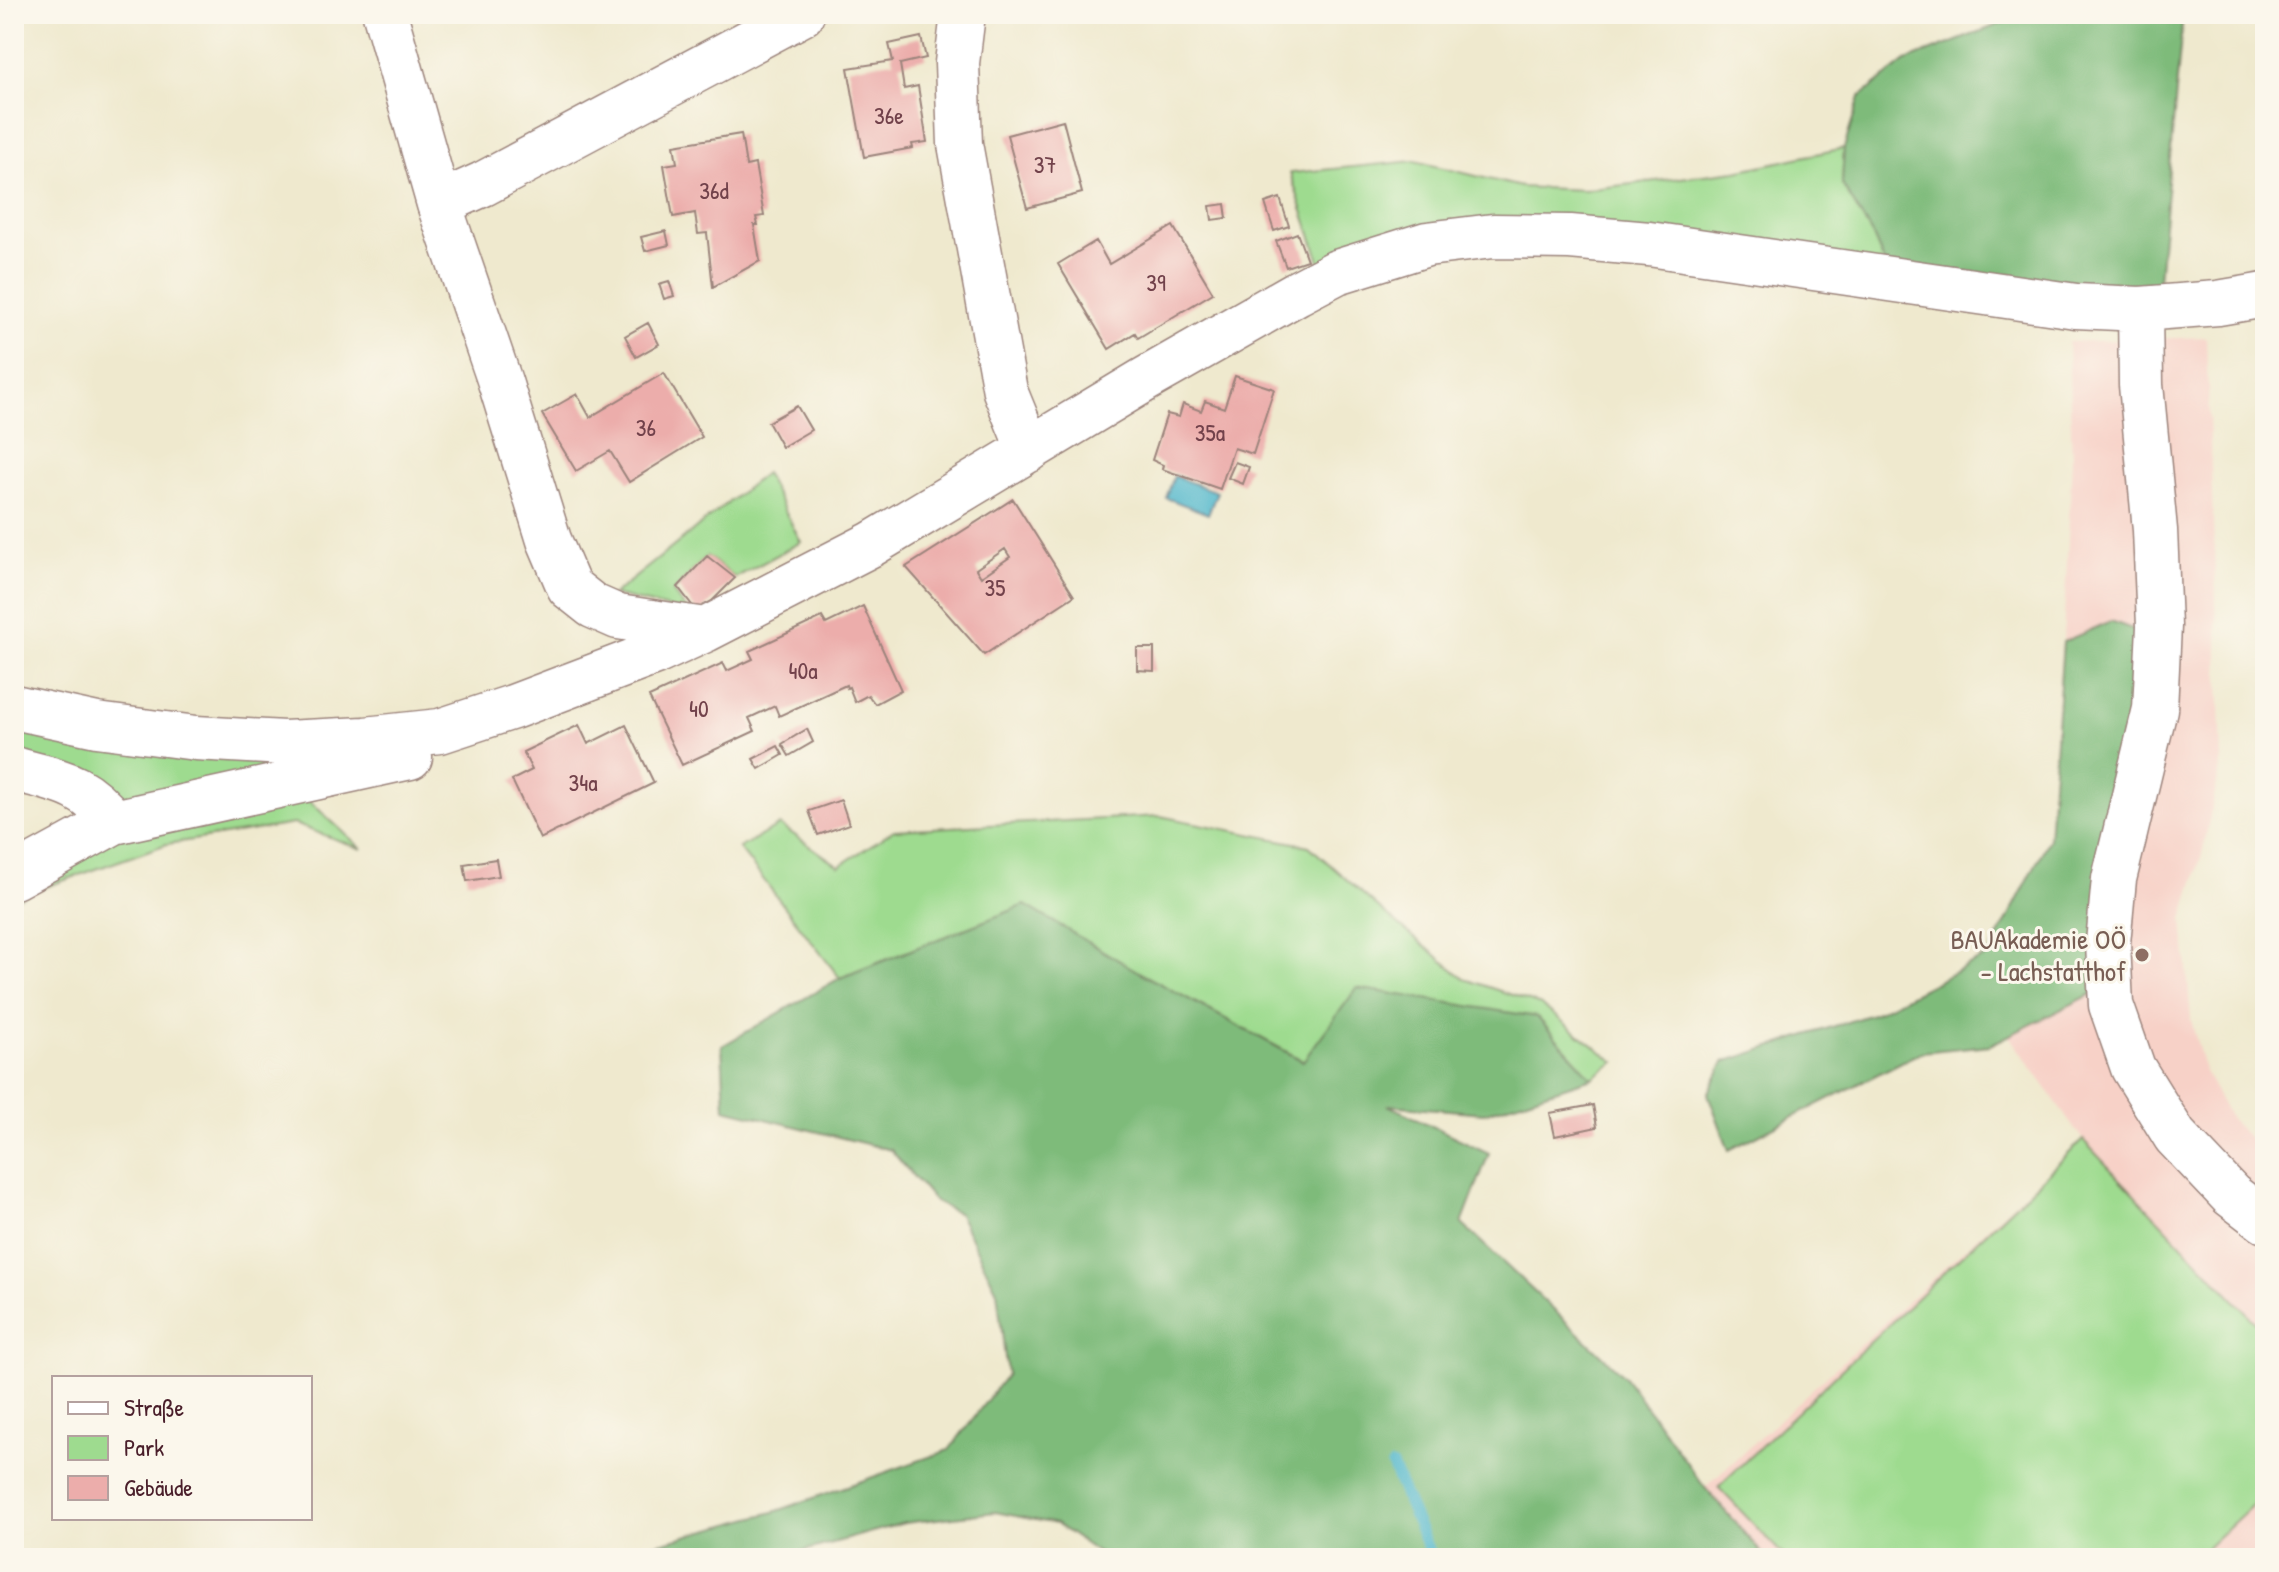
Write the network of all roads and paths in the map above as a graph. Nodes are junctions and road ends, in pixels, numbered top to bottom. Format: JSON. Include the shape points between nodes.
{"nodes":[{"id":1,"x":385,"y":14,"type":"edge"},
{"id":2,"x":802,"y":14,"type":"edge"},
{"id":3,"x":963,"y":14,"type":"edge"},
{"id":4,"x":439,"y":204,"type":"junction"},
{"id":5,"x":2265,"y":295,"type":"edge"},
{"id":6,"x":2140,"y":309,"type":"junction"},
{"id":7,"x":1029,"y":450,"type":"junction"},
{"id":8,"x":705,"y":630,"type":"junction"},
{"id":9,"x":14,"y":707,"type":"edge"},
{"id":10,"x":440,"y":731,"type":"junction"},
{"id":11,"x":14,"y":769,"type":"edge"},
{"id":12,"x":114,"y":822,"type":"junction"},
{"id":13,"x":14,"y":877,"type":"edge"},
{"id":14,"x":2265,"y":1221,"type":"edge"}],
"edges":[{"from":1,"to":4,"type":"street"},
{"from":2,"to":4,"type":"street"},
{"from":3,"to":7,"type":"street","via":[[957,63],[960,144],[1005,391]]},
{"from":4,"to":8,"type":"street","via":[[569,587],[618,617]]},
{"from":5,"to":6,"type":"street"},
{"from":6,"to":7,"type":"street","via":[[2076,306],[1586,238],[1493,236],[1427,244],[1337,272]]},
{"from":6,"to":14,"type":"street","via":[[2159,626],[2156,695],[2114,879],[2108,943],[2111,1005],[2133,1068],[2175,1136],[2231,1195]]},
{"from":7,"to":8,"type":"street","via":[[872,544]]},
{"from":8,"to":10,"type":"street"},
{"from":9,"to":10,"type":"street","via":[[125,729],[284,743]]},
{"from":10,"to":12,"type":"street","via":[[435,743],[408,758]]},
{"from":11,"to":12,"type":"street","via":[[75,786]]},
{"from":12,"to":13,"type":"street"}]}
